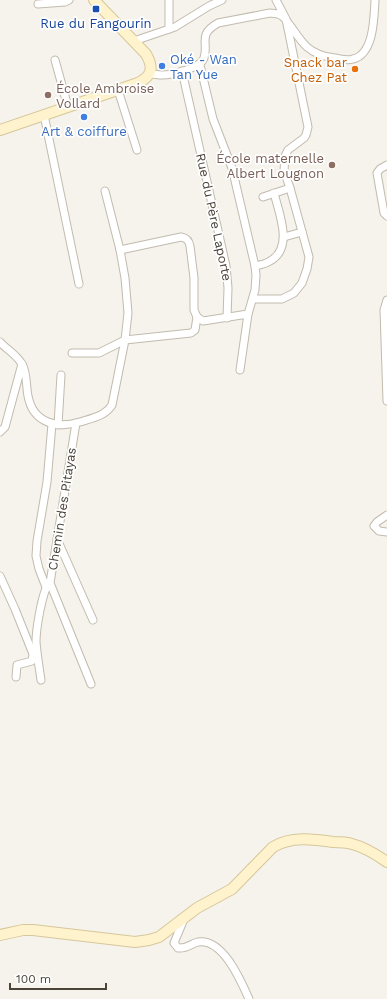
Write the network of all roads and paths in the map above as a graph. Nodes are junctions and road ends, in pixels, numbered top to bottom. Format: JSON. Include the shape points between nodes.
{"nodes":[{"id":1,"x":69,"y":0,"type":"edge"},
{"id":2,"x":94,"y":0,"type":"edge"},
{"id":3,"x":169,"y":0,"type":"edge"},
{"id":4,"x":222,"y":0,"type":"edge"},
{"id":5,"x":276,"y":0,"type":"edge"},
{"id":6,"x":375,"y":0,"type":"edge"},
{"id":7,"x":38,"y":4,"type":"dead end"},
{"id":8,"x":286,"y":19,"type":"junction"},
{"id":9,"x":169,"y":29,"type":"junction"},
{"id":10,"x":134,"y":41,"type":"junction"},
{"id":11,"x":55,"y":60,"type":"dead end"},
{"id":12,"x":200,"y":65,"type":"junction"},
{"id":13,"x":182,"y":71,"type":"junction"},
{"id":14,"x":150,"y":74,"type":"junction"},
{"id":15,"x":118,"y":90,"type":"junction"},
{"id":16,"x":68,"y":107,"type":"junction"},
{"id":17,"x":44,"y":115,"type":"junction"},
{"id":18,"x":0,"y":130,"type":"edge"},
{"id":19,"x":138,"y":150,"type":"dead end"},
{"id":20,"x":387,"y":165,"type":"edge"},
{"id":21,"x":290,"y":188,"type":"junction"},
{"id":22,"x":105,"y":192,"type":"dead end"},
{"id":23,"x":274,"y":193,"type":"junction"},
{"id":24,"x":263,"y":197,"type":"dead end"},
{"id":25,"x":387,"y":216,"type":"edge"},
{"id":26,"x":302,"y":232,"type":"junction"},
{"id":27,"x":284,"y":236,"type":"junction"},
{"id":28,"x":120,"y":250,"type":"junction"},
{"id":29,"x":255,"y":266,"type":"junction"},
{"id":30,"x":79,"y":284,"type":"dead end"},
{"id":31,"x":253,"y":299,"type":"junction"},
{"id":32,"x":387,"y":300,"type":"edge"},
{"id":33,"x":248,"y":314,"type":"junction"},
{"id":34,"x":197,"y":317,"type":"junction"},
{"id":35,"x":227,"y":318,"type":"junction"},
{"id":36,"x":125,"y":340,"type":"junction"},
{"id":37,"x":0,"y":342,"type":"edge"},
{"id":38,"x":72,"y":353,"type":"dead end"},
{"id":39,"x":22,"y":364,"type":"junction"},
{"id":40,"x":240,"y":370,"type":"dead end"},
{"id":41,"x":62,"y":374,"type":"dead end"},
{"id":42,"x":387,"y":401,"type":"edge"},
{"id":43,"x":76,"y":423,"type":"junction"},
{"id":44,"x":55,"y":424,"type":"junction"},
{"id":45,"x":0,"y":432,"type":"edge"},
{"id":46,"x":387,"y":515,"type":"edge"},
{"id":47,"x":387,"y":532,"type":"edge"},
{"id":48,"x":57,"y":539,"type":"junction"},
{"id":49,"x":0,"y":576,"type":"edge"},
{"id":50,"x":48,"y":585,"type":"junction"},
{"id":51,"x":92,"y":620,"type":"dead end"},
{"id":52,"x":16,"y":678,"type":"dead end"},
{"id":53,"x":41,"y":680,"type":"dead end"},
{"id":54,"x":91,"y":684,"type":"dead end"},
{"id":55,"x":387,"y":862,"type":"edge"},
{"id":56,"x":185,"y":917,"type":"junction"},
{"id":57,"x":0,"y":935,"type":"edge"},
{"id":58,"x":250,"y":999,"type":"edge"}],
"edges":[{"from":1,"to":7,"type":"street"},
{"from":2,"to":10,"type":"main road"},
{"from":3,"to":9,"type":"street"},
{"from":4,"to":9,"type":"street"},
{"from":5,"to":8,"type":"street"},
{"from":6,"to":8,"type":"street","via":[[373,27],[368,45],[361,55],[354,59],[327,57],[315,53],[307,47]]},
{"from":8,"to":12,"type":"street","via":[[270,13],[214,26],[206,34],[204,59]]},
{"from":8,"to":21,"type":"street","via":[[308,127],[304,138],[290,146],[286,153],[284,171]]},
{"from":9,"to":10,"type":"street"},
{"from":10,"to":14,"type":"main road","via":[[149,60]]},
{"from":11,"to":16,"type":"street"},
{"from":12,"to":13,"type":"street"},
{"from":12,"to":29,"type":"street","via":[[213,119],[230,160]]},
{"from":13,"to":14,"type":"street","via":[[163,75]]},
{"from":13,"to":35,"type":"street","name":"Rue du Père Laporte","via":[[226,266]]},
{"from":14,"to":15,"type":"main road","via":[[146,79]]},
{"from":15,"to":16,"type":"main road"},
{"from":15,"to":19,"type":"street"},
{"from":16,"to":17,"type":"main road"},
{"from":17,"to":18,"type":"main road"},
{"from":17,"to":30,"type":"street"},
{"from":20,"to":25,"type":"street","via":[[377,174],[384,213]]},
{"from":21,"to":23,"type":"street"},
{"from":21,"to":26,"type":"street"},
{"from":22,"to":28,"type":"street"},
{"from":23,"to":24,"type":"street"},
{"from":23,"to":27,"type":"street"},
{"from":26,"to":27,"type":"street"},
{"from":26,"to":31,"type":"street","via":[[309,257],[302,283],[294,293],[282,299]]},
{"from":27,"to":29,"type":"street","via":[[283,245],[274,258]]},
{"from":28,"to":34,"type":"street","via":[[185,237],[190,246],[194,310]]},
{"from":28,"to":36,"type":"street","via":[[128,313]]},
{"from":29,"to":31,"type":"street"},
{"from":31,"to":33,"type":"street"},
{"from":32,"to":42,"type":"street","via":[[384,310]]},
{"from":33,"to":35,"type":"street"},
{"from":33,"to":40,"type":"street"},
{"from":34,"to":35,"type":"street","via":[[203,321]]},
{"from":34,"to":36,"type":"street","via":[[195,330],[191,333]]},
{"from":36,"to":38,"type":"street","via":[[100,353]]},
{"from":36,"to":43,"type":"street","via":[[112,405],[102,415]]},
{"from":37,"to":39,"type":"street"},
{"from":39,"to":44,"type":"street","via":[[31,406],[42,420]]},
{"from":39,"to":45,"type":"street","via":[[5,427]]},
{"from":41,"to":44,"type":"street"},
{"from":43,"to":44,"type":"street"},
{"from":43,"to":48,"type":"street","name":"Chemin des Pitayas"},
{"from":44,"to":50,"type":"street","via":[[36,556],[38,569]]},
{"from":46,"to":47,"type":"street","via":[[374,526],[379,531]]},
{"from":48,"to":50,"type":"street","name":"Chemin des Pitayas"},
{"from":48,"to":51,"type":"street"},
{"from":49,"to":52,"type":"street","via":[[33,654],[32,661],[17,665]]},
{"from":50,"to":53,"type":"street","via":[[42,603],[36,640]]},
{"from":50,"to":54,"type":"street","name":"Chemin des Pitayas"},
{"from":55,"to":56,"type":"main road","via":[[351,844],[308,839],[279,843],[232,889]]},
{"from":56,"to":57,"type":"main road","via":[[159,937],[135,942],[33,930]]},
{"from":56,"to":58,"type":"street","via":[[174,943],[178,948],[199,942],[211,944],[225,954]]}]}
